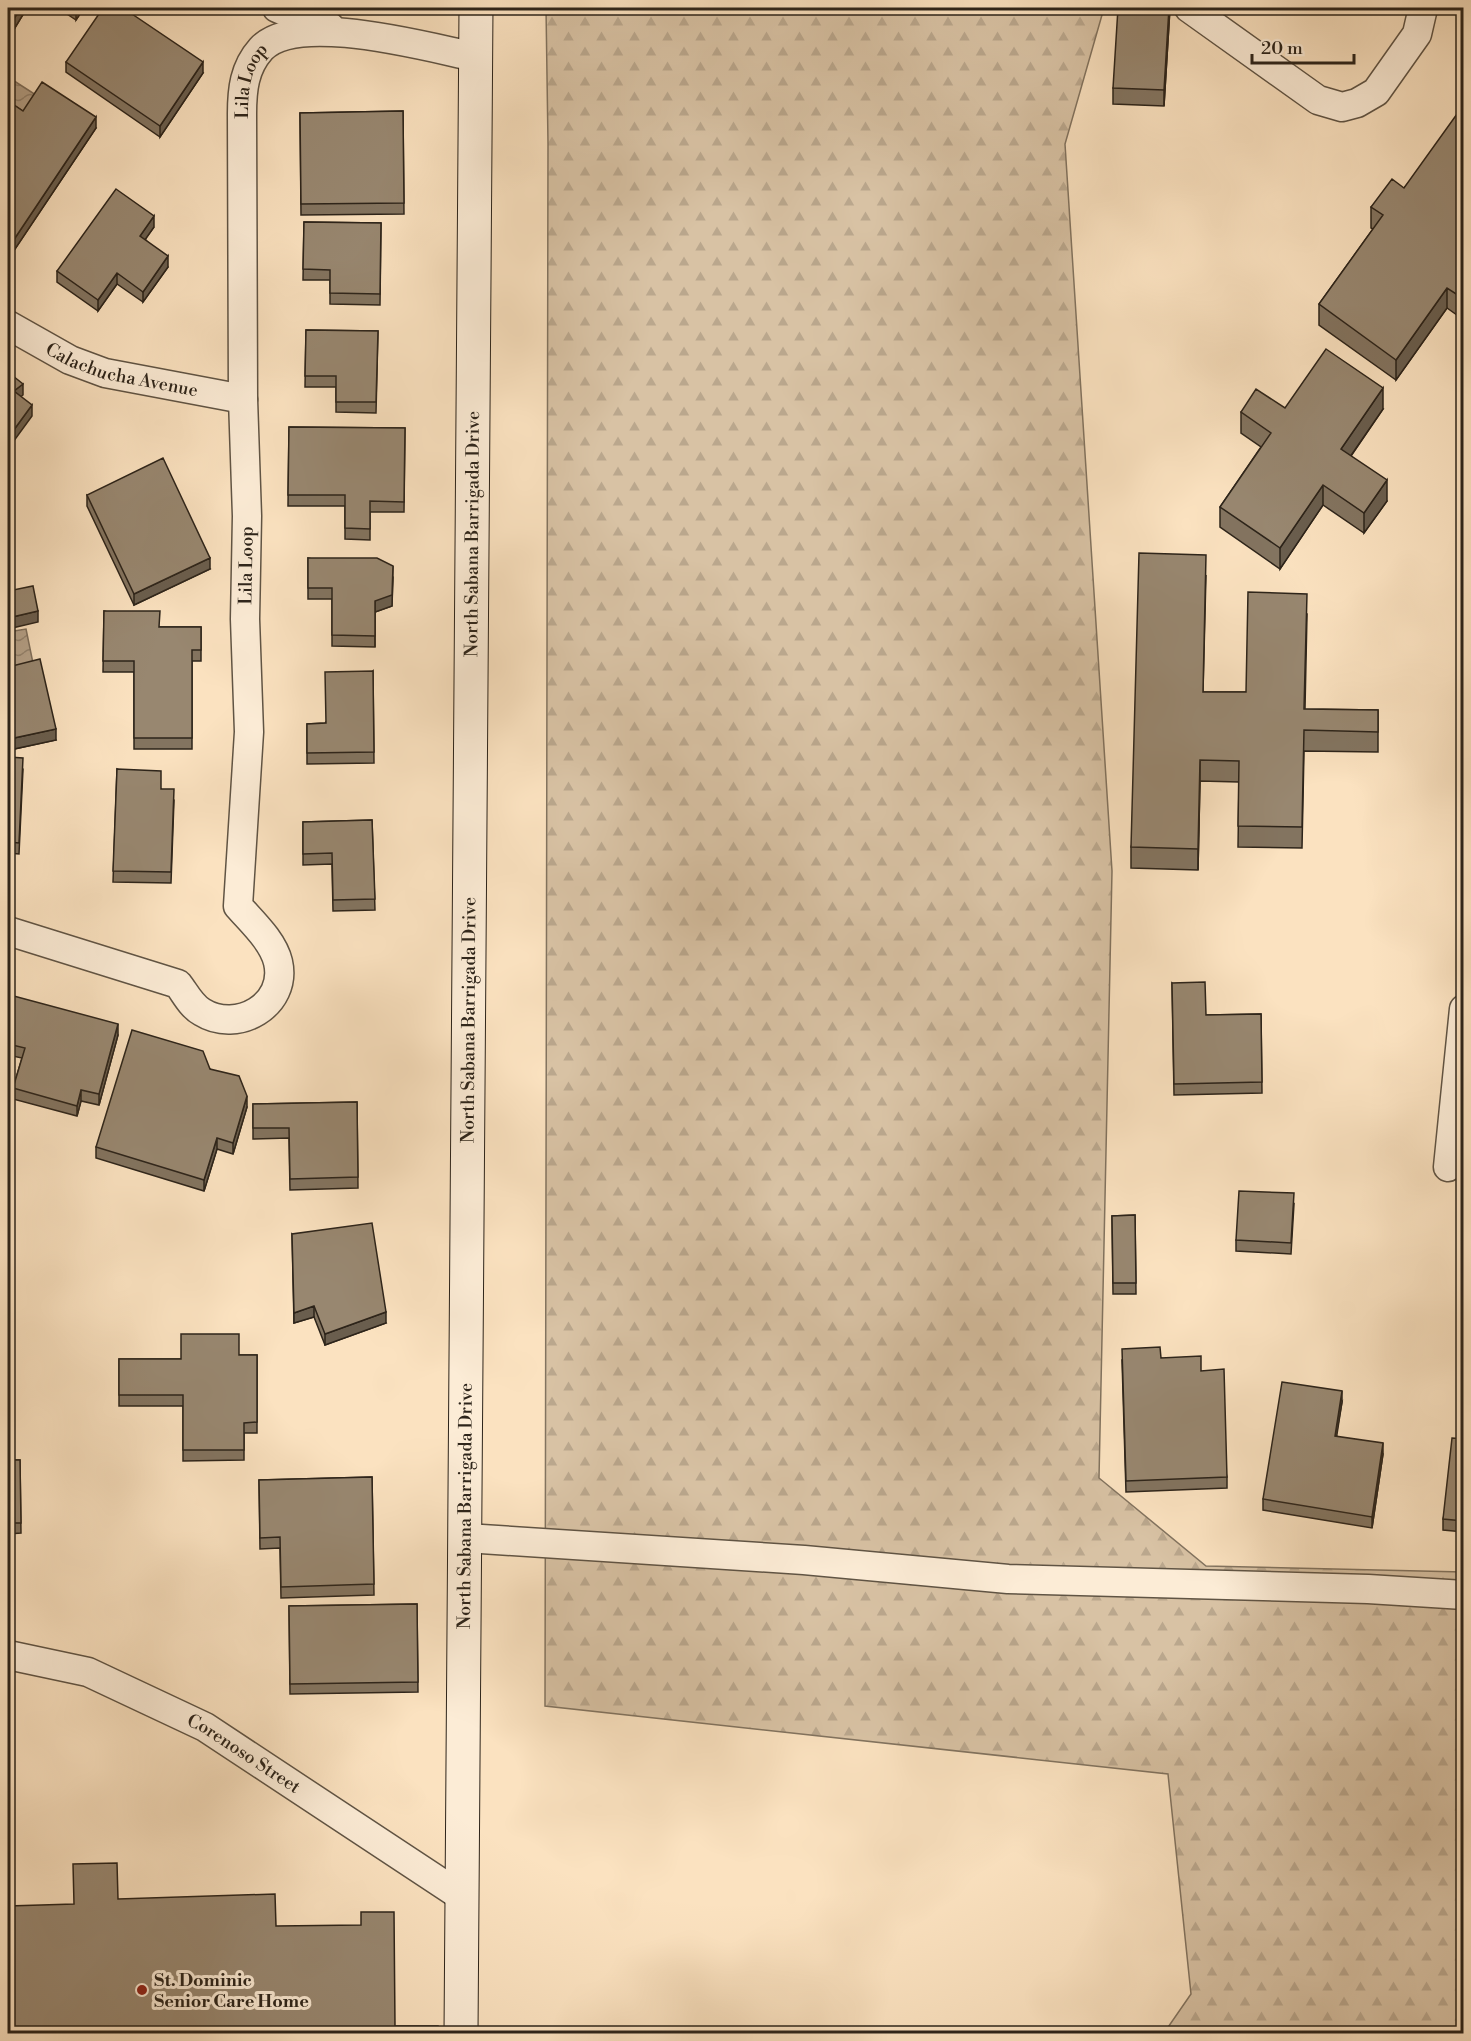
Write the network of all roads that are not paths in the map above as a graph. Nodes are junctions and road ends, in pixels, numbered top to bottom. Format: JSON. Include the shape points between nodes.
{"nodes":[{"id":1,"x":277,"y":8,"type":"edge"},
{"id":2,"x":476,"y":8,"type":"edge"},
{"id":3,"x":1189,"y":8,"type":"edge"},
{"id":4,"x":1423,"y":8,"type":"edge"},
{"id":5,"x":361,"y":34,"type":"junction"},
{"id":6,"x":476,"y":57,"type":"junction"},
{"id":7,"x":8,"y":325,"type":"edge"},
{"id":8,"x":243,"y":399,"type":"junction"},
{"id":9,"x":8,"y":931,"type":"edge"},
{"id":10,"x":1464,"y":1010,"type":"edge"},
{"id":11,"x":1448,"y":1167,"type":"dead end"},
{"id":12,"x":466,"y":1538,"type":"junction"},
{"id":13,"x":1464,"y":1595,"type":"edge"},
{"id":14,"x":8,"y":1655,"type":"edge"},
{"id":15,"x":461,"y":1896,"type":"junction"},
{"id":16,"x":461,"y":2034,"type":"edge"}],
"edges":[{"from":1,"to":5,"type":"street","via":[[312,23]]},
{"from":2,"to":6,"type":"main road","name":"North Sabana Barrigada Drive"},
{"from":3,"to":4,"type":"street","via":[[1318,100],[1342,106],[1376,92],[1417,34]]},
{"from":5,"to":6,"type":"street","name":"Lila Loop"},
{"from":5,"to":8,"type":"street","name":"Lila Loop","via":[[319,31],[283,38],[262,49],[246,73],[242,114]]},
{"from":6,"to":12,"type":"main road","name":"North Sabana Barrigada Drive"},
{"from":7,"to":8,"type":"street","name":"Calachucha Avenue","via":[[70,360],[105,373]]},
{"from":8,"to":9,"type":"street","name":"Lila Loop","via":[[249,732],[238,906],[276,955],[279,977],[273,994],[246,1018],[236,1021],[213,1017],[194,1006],[178,984]]},
{"from":10,"to":11,"type":"street"},
{"from":12,"to":13,"type":"street","via":[[804,1560],[1008,1579]]},
{"from":12,"to":15,"type":"main road","name":"North Sabana Barrigada Drive"},
{"from":14,"to":15,"type":"street","name":"Corenoso Street","via":[[88,1672],[205,1727]]},
{"from":15,"to":16,"type":"main road","name":"North Sabana Barrigada Drive"}]}
